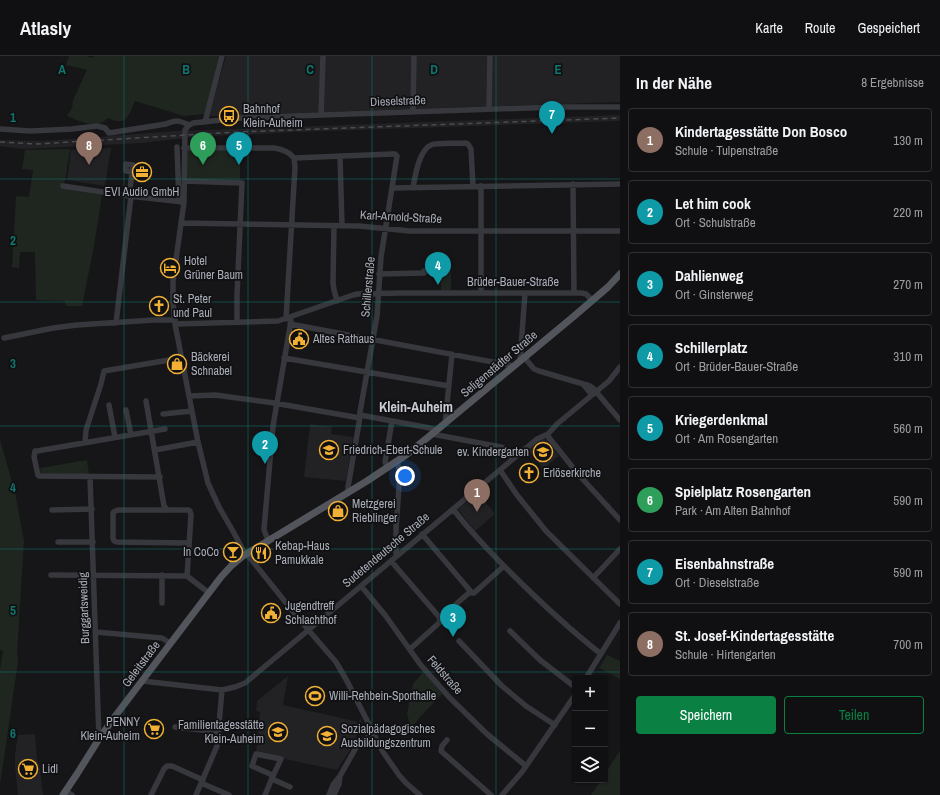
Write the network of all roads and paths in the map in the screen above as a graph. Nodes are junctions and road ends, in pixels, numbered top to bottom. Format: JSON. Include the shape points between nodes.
{"nodes":[{"id":1,"x":222,"y":56,"type":"edge"},
{"id":2,"x":323,"y":56,"type":"edge"},
{"id":3,"x":414,"y":56,"type":"edge"},
{"id":4,"x":490,"y":56,"type":"edge"},
{"id":5,"x":620,"y":107,"type":"edge"},
{"id":6,"x":489,"y":109,"type":"junction"},
{"id":7,"x":413,"y":112,"type":"junction"},
{"id":8,"x":321,"y":115,"type":"junction"},
{"id":9,"x":205,"y":122,"type":"junction"},
{"id":10,"x":189,"y":125,"type":"junction"},
{"id":11,"x":0,"y":129,"type":"edge"},
{"id":12,"x":177,"y":147,"type":"dead end"},
{"id":13,"x":184,"y":148,"type":"junction"},
{"id":14,"x":340,"y":156,"type":"junction"},
{"id":15,"x":294,"y":158,"type":"junction"},
{"id":16,"x":132,"y":172,"type":"dead end"},
{"id":17,"x":184,"y":181,"type":"junction"},
{"id":18,"x":573,"y":184,"type":"junction"},
{"id":19,"x":620,"y":184,"type":"edge"},
{"id":20,"x":63,"y":186,"type":"dead end"},
{"id":21,"x":473,"y":186,"type":"junction"},
{"id":22,"x":481,"y":186,"type":"junction"},
{"id":23,"x":392,"y":188,"type":"junction"},
{"id":24,"x":413,"y":188,"type":"junction"},
{"id":25,"x":130,"y":196,"type":"junction"},
{"id":26,"x":182,"y":202,"type":"junction"},
{"id":27,"x":181,"y":223,"type":"junction"},
{"id":28,"x":240,"y":224,"type":"junction"},
{"id":29,"x":291,"y":225,"type":"junction"},
{"id":30,"x":334,"y":226,"type":"junction"},
{"id":31,"x":342,"y":226,"type":"junction"},
{"id":32,"x":385,"y":229,"type":"junction"},
{"id":33,"x":481,"y":231,"type":"junction"},
{"id":34,"x":573,"y":231,"type":"junction"},
{"id":35,"x":620,"y":231,"type":"edge"},
{"id":36,"x":439,"y":270,"type":"dead end"},
{"id":37,"x":379,"y":274,"type":"junction"},
{"id":38,"x":619,"y":277,"type":"edge"},
{"id":39,"x":481,"y":293,"type":"junction"},
{"id":40,"x":525,"y":293,"type":"junction"},
{"id":41,"x":574,"y":293,"type":"junction"},
{"id":42,"x":378,"y":294,"type":"junction"},
{"id":43,"x":592,"y":300,"type":"junction"},
{"id":44,"x":337,"y":301,"type":"junction"},
{"id":45,"x":289,"y":320,"type":"junction"},
{"id":46,"x":175,"y":322,"type":"junction"},
{"id":47,"x":237,"y":322,"type":"junction"},
{"id":48,"x":116,"y":323,"type":"junction"},
{"id":49,"x":4,"y":338,"type":"dead end"},
{"id":50,"x":373,"y":339,"type":"junction"},
{"id":51,"x":452,"y":354,"type":"junction"},
{"id":52,"x":181,"y":358,"type":"junction"},
{"id":53,"x":522,"y":359,"type":"junction"},
{"id":54,"x":284,"y":360,"type":"junction"},
{"id":55,"x":514,"y":366,"type":"junction"},
{"id":56,"x":620,"y":367,"type":"edge"},
{"id":57,"x":367,"y":372,"type":"junction"},
{"id":58,"x":449,"y":386,"type":"junction"},
{"id":59,"x":594,"y":394,"type":"junction"},
{"id":60,"x":189,"y":396,"type":"junction"},
{"id":61,"x":146,"y":401,"type":"dead end"},
{"id":62,"x":276,"y":403,"type":"junction"},
{"id":63,"x":109,"y":405,"type":"dead end"},
{"id":64,"x":126,"y":410,"type":"dead end"},
{"id":65,"x":192,"y":411,"type":"junction"},
{"id":66,"x":163,"y":414,"type":"dead end"},
{"id":67,"x":360,"y":417,"type":"junction"},
{"id":68,"x":620,"y":420,"type":"edge"},
{"id":69,"x":392,"y":421,"type":"junction"},
{"id":70,"x":445,"y":424,"type":"junction"},
{"id":71,"x":165,"y":429,"type":"dead end"},
{"id":72,"x":151,"y":431,"type":"junction"},
{"id":73,"x":434,"y":433,"type":"junction"},
{"id":74,"x":131,"y":434,"type":"junction"},
{"id":75,"x":547,"y":435,"type":"junction"},
{"id":76,"x":115,"y":437,"type":"junction"},
{"id":77,"x":85,"y":442,"type":"junction"},
{"id":78,"x":198,"y":442,"type":"junction"},
{"id":79,"x":155,"y":450,"type":"junction"},
{"id":80,"x":513,"y":459,"type":"junction"},
{"id":81,"x":397,"y":462,"type":"junction"},
{"id":82,"x":388,"y":468,"type":"junction"},
{"id":83,"x":500,"y":470,"type":"junction"},
{"id":84,"x":90,"y":477,"type":"junction"},
{"id":85,"x":160,"y":477,"type":"junction"},
{"id":86,"x":348,"y":493,"type":"junction"},
{"id":87,"x":92,"y":509,"type":"junction"},
{"id":88,"x":453,"y":509,"type":"junction"},
{"id":89,"x":52,"y":510,"type":"dead end"},
{"id":90,"x":167,"y":510,"type":"junction"},
{"id":91,"x":620,"y":520,"type":"edge"},
{"id":92,"x":422,"y":534,"type":"junction"},
{"id":93,"x":269,"y":541,"type":"junction"},
{"id":94,"x":58,"y":542,"type":"dead end"},
{"id":95,"x":93,"y":542,"type":"junction"},
{"id":96,"x":189,"y":543,"type":"junction"},
{"id":97,"x":620,"y":549,"type":"edge"},
{"id":98,"x":246,"y":554,"type":"junction"},
{"id":99,"x":396,"y":556,"type":"junction"},
{"id":100,"x":391,"y":561,"type":"junction"},
{"id":101,"x":504,"y":566,"type":"junction"},
{"id":102,"x":94,"y":574,"type":"junction"},
{"id":103,"x":51,"y":575,"type":"dead end"},
{"id":104,"x":162,"y":575,"type":"junction"},
{"id":105,"x":187,"y":576,"type":"junction"},
{"id":106,"x":593,"y":578,"type":"junction"},
{"id":107,"x":361,"y":586,"type":"junction"},
{"id":108,"x":470,"y":592,"type":"junction"},
{"id":109,"x":209,"y":593,"type":"junction"},
{"id":110,"x":162,"y":603,"type":"dead end"},
{"id":111,"x":620,"y":604,"type":"edge"},
{"id":112,"x":440,"y":618,"type":"junction"},
{"id":113,"x":620,"y":623,"type":"edge"},
{"id":114,"x":309,"y":630,"type":"junction"},
{"id":115,"x":510,"y":631,"type":"dead end"},
{"id":116,"x":96,"y":632,"type":"junction"},
{"id":117,"x":459,"y":641,"type":"dead end"},
{"id":118,"x":170,"y":643,"type":"junction"},
{"id":119,"x":410,"y":649,"type":"junction"},
{"id":120,"x":601,"y":654,"type":"junction"},
{"id":121,"x":588,"y":675,"type":"edge"},
{"id":122,"x":142,"y":681,"type":"junction"},
{"id":123,"x":572,"y":685,"type":"edge"},
{"id":124,"x":222,"y":690,"type":"junction"},
{"id":125,"x":572,"y":700,"type":"edge"},
{"id":126,"x":555,"y":725,"type":"junction"},
{"id":127,"x":175,"y":727,"type":"dead end"},
{"id":128,"x":219,"y":732,"type":"junction"},
{"id":129,"x":373,"y":734,"type":"junction"},
{"id":130,"x":99,"y":739,"type":"junction"},
{"id":131,"x":448,"y":740,"type":"dead end"},
{"id":132,"x":526,"y":766,"type":"junction"},
{"id":133,"x":340,"y":776,"type":"junction"},
{"id":134,"x":272,"y":778,"type":"junction"},
{"id":135,"x":202,"y":781,"type":"junction"},
{"id":136,"x":290,"y":787,"type":"dead end"},
{"id":137,"x":67,"y":794,"type":"edge"},
{"id":138,"x":151,"y":795,"type":"edge"},
{"id":139,"x":196,"y":795,"type":"edge"},
{"id":140,"x":229,"y":795,"type":"edge"},
{"id":141,"x":265,"y":795,"type":"edge"},
{"id":142,"x":329,"y":795,"type":"edge"},
{"id":143,"x":334,"y":795,"type":"edge"},
{"id":144,"x":420,"y":795,"type":"edge"},
{"id":145,"x":491,"y":795,"type":"edge"},
{"id":146,"x":502,"y":795,"type":"edge"}],
"edges":[{"from":1,"to":9,"type":"street"},
{"from":2,"to":8,"type":"street"},
{"from":3,"to":7,"type":"street"},
{"from":4,"to":6,"type":"street"},
{"from":5,"to":6,"type":"street","name":"Dieselstraße"},
{"from":6,"to":7,"type":"street","name":"Dieselstraße"},
{"from":7,"to":8,"type":"street","name":"Dieselstraße"},
{"from":8,"to":9,"type":"street","name":"Dieselstraße"},
{"from":9,"to":10,"type":"street","name":"Dieselstraße"},
{"from":10,"to":11,"type":"street","name":"Dieselstraße","via":[[174,121],[109,133],[105,128],[97,126],[30,131]]},
{"from":10,"to":13,"type":"street","via":[[184,135]]},
{"from":12,"to":26,"type":"street"},
{"from":13,"to":15,"type":"street","via":[[274,148],[286,151]]},
{"from":13,"to":17,"type":"street"},
{"from":14,"to":15,"type":"street"},
{"from":14,"to":23,"type":"street","name":"Schillerstraße","via":[[395,154],[397,158]]},
{"from":14,"to":31,"type":"street"},
{"from":15,"to":29,"type":"street"},
{"from":16,"to":25,"type":"street"},
{"from":17,"to":26,"type":"street"},
{"from":17,"to":28,"type":"street","via":[[242,182]]},
{"from":18,"to":19,"type":"street"},
{"from":18,"to":22,"type":"street"},
{"from":18,"to":34,"type":"street"},
{"from":20,"to":25,"type":"street"},
{"from":21,"to":22,"type":"street"},
{"from":21,"to":24,"type":"street"},
{"from":21,"to":24,"type":"street","via":[[471,149],[468,144],[435,144],[428,147],[422,155]]},
{"from":22,"to":33,"type":"street"},
{"from":23,"to":24,"type":"street"},
{"from":23,"to":32,"type":"street","name":"Schillerstraße"},
{"from":25,"to":26,"type":"street"},
{"from":25,"to":48,"type":"street"},
{"from":26,"to":27,"type":"street"},
{"from":27,"to":28,"type":"street","name":"Karl-Arnold-Straße"},
{"from":27,"to":46,"type":"street","via":[[173,281]]},
{"from":28,"to":29,"type":"street","name":"Karl-Arnold-Straße"},
{"from":28,"to":47,"type":"street"},
{"from":29,"to":30,"type":"street","name":"Karl-Arnold-Straße"},
{"from":29,"to":45,"type":"street"},
{"from":30,"to":31,"type":"street","name":"Karl-Arnold-Straße"},
{"from":30,"to":44,"type":"street","via":[[333,283]]},
{"from":31,"to":32,"type":"street","name":"Karl-Arnold-Straße"},
{"from":32,"to":33,"type":"street","name":"Karl-Arnold-Straße"},
{"from":32,"to":37,"type":"street","name":"Schillerstraße"},
{"from":33,"to":34,"type":"street","name":"Karl-Arnold-Straße"},
{"from":33,"to":39,"type":"street"},
{"from":34,"to":35,"type":"street","name":"Karl-Arnold-Straße"},
{"from":34,"to":41,"type":"street"},
{"from":36,"to":37,"type":"street"},
{"from":37,"to":42,"type":"street","name":"Schillerstraße"},
{"from":38,"to":43,"type":"main road","name":"Seligenstädter Straße"},
{"from":39,"to":40,"type":"street","name":"Brüder-Bauer-Straße"},
{"from":39,"to":42,"type":"street","name":"Brüder-Bauer-Straße"},
{"from":40,"to":41,"type":"street","name":"Brüder-Bauer-Straße"},
{"from":40,"to":53,"type":"street"},
{"from":41,"to":43,"type":"street","name":"Brüder-Bauer-Straße","via":[[585,293]]},
{"from":42,"to":44,"type":"street","name":"Brüder-Bauer-Straße","via":[[354,295]]},
{"from":42,"to":50,"type":"street","name":"Schillerstraße"},
{"from":43,"to":53,"type":"main road","name":"Seligenstädter Straße"},
{"from":44,"to":45,"type":"street","name":"Brüder-Bauer-Straße"},
{"from":45,"to":47,"type":"street"},
{"from":45,"to":50,"type":"street"},
{"from":45,"to":54,"type":"street"},
{"from":46,"to":47,"type":"street"},
{"from":46,"to":48,"type":"street","via":[[154,320]]},
{"from":46,"to":52,"type":"street"},
{"from":48,"to":49,"type":"street","via":[[65,326]]},
{"from":50,"to":51,"type":"street"},
{"from":50,"to":57,"type":"street","name":"Schillerstraße"},
{"from":51,"to":55,"type":"street"},
{"from":51,"to":58,"type":"street"},
{"from":52,"to":60,"type":"street"},
{"from":52,"to":77,"type":"street","via":[[104,371],[86,430]]},
{"from":53,"to":55,"type":"main road","name":"Seligenstädter Straße"},
{"from":53,"to":59,"type":"street","via":[[536,370],[590,386]]},
{"from":54,"to":57,"type":"street"},
{"from":54,"to":62,"type":"street"},
{"from":55,"to":70,"type":"main road","name":"Seligenstädter Straße"},
{"from":56,"to":59,"type":"street","name":"Sudetendeutsche Straße"},
{"from":57,"to":58,"type":"street"},
{"from":57,"to":67,"type":"street","name":"Schillerstraße"},
{"from":58,"to":70,"type":"street"},
{"from":59,"to":68,"type":"street"},
{"from":59,"to":75,"type":"street","name":"Sudetendeutsche Straße"},
{"from":60,"to":62,"type":"street","via":[[215,395]]},
{"from":60,"to":65,"type":"street"},
{"from":61,"to":72,"type":"street"},
{"from":62,"to":67,"type":"street"},
{"from":62,"to":93,"type":"street","via":[[264,529]]},
{"from":63,"to":76,"type":"street"},
{"from":64,"to":74,"type":"street"},
{"from":65,"to":66,"type":"street"},
{"from":65,"to":78,"type":"street"},
{"from":67,"to":69,"type":"street"},
{"from":67,"to":86,"type":"street","name":"Schillerstraße"},
{"from":69,"to":73,"type":"street","via":[[430,428]]},
{"from":69,"to":82,"type":"street","via":[[386,462]]},
{"from":70,"to":73,"type":"main road","name":"Seligenstädter Straße"},
{"from":71,"to":72,"type":"street"},
{"from":72,"to":74,"type":"street"},
{"from":72,"to":79,"type":"street"},
{"from":73,"to":80,"type":"street","via":[[502,447]]},
{"from":73,"to":81,"type":"main road","name":"Seligenstädter Straße"},
{"from":74,"to":76,"type":"street"},
{"from":75,"to":80,"type":"street","name":"Sudetendeutsche Straße"},
{"from":75,"to":91,"type":"street"},
{"from":76,"to":77,"type":"street"},
{"from":77,"to":84,"type":"street","via":[[35,451],[34,457],[40,476]]},
{"from":78,"to":79,"type":"street"},
{"from":78,"to":98,"type":"street","via":[[210,489]]},
{"from":79,"to":85,"type":"street"},
{"from":80,"to":83,"type":"street","name":"Sudetendeutsche Straße"},
{"from":81,"to":82,"type":"main road","name":"Seligenstädter Straße"},
{"from":81,"to":99,"type":"street","via":[[400,473]]},
{"from":82,"to":86,"type":"main road","name":"Seligenstädter Straße"},
{"from":83,"to":88,"type":"street","name":"Sudetendeutsche Straße"},
{"from":83,"to":106,"type":"street","via":[[546,531]]},
{"from":84,"to":85,"type":"street"},
{"from":84,"to":87,"type":"street","name":"Burggartsweidig"},
{"from":85,"to":90,"type":"street","via":[[164,506]]},
{"from":86,"to":93,"type":"main road","name":"Seligenstädter Straße"},
{"from":87,"to":89,"type":"street"},
{"from":87,"to":95,"type":"street","name":"Burggartsweidig"},
{"from":88,"to":92,"type":"street","name":"Sudetendeutsche Straße"},
{"from":88,"to":101,"type":"street"},
{"from":90,"to":96,"type":"street","via":[[190,511]]},
{"from":90,"to":96,"type":"street","via":[[115,511],[113,540]]},
{"from":92,"to":99,"type":"street","name":"Sudetendeutsche Straße"},
{"from":92,"to":108,"type":"street"},
{"from":93,"to":98,"type":"main road","name":"Seligenstädter Straße"},
{"from":94,"to":95,"type":"street"},
{"from":95,"to":102,"type":"street","name":"Burggartsweidig"},
{"from":96,"to":105,"type":"street"},
{"from":97,"to":106,"type":"street"},
{"from":98,"to":109,"type":"main road","name":"Geleitstraße","via":[[229,567]]},
{"from":98,"to":114,"type":"street"},
{"from":99,"to":100,"type":"street","name":"Sudetendeutsche Straße"},
{"from":100,"to":107,"type":"street","name":"Sudetendeutsche Straße"},
{"from":100,"to":112,"type":"street"},
{"from":101,"to":108,"type":"street","via":[[474,593]]},
{"from":101,"to":120,"type":"street","via":[[558,618]]},
{"from":102,"to":103,"type":"street"},
{"from":102,"to":104,"type":"street"},
{"from":102,"to":116,"type":"street","name":"Burggartsweidig"},
{"from":104,"to":105,"type":"street"},
{"from":104,"to":110,"type":"street"},
{"from":105,"to":109,"type":"street"},
{"from":106,"to":111,"type":"street"},
{"from":107,"to":114,"type":"street","name":"Sudetendeutsche Straße"},
{"from":107,"to":119,"type":"street","name":"Feldstraße"},
{"from":108,"to":112,"type":"street"},
{"from":109,"to":118,"type":"main road","name":"Geleitstraße"},
{"from":112,"to":119,"type":"street","via":[[439,623]]},
{"from":113,"to":120,"type":"street"},
{"from":114,"to":124,"type":"street","name":"Sudetendeutsche Straße","via":[[245,682]]},
{"from":114,"to":129,"type":"street","via":[[348,681]]},
{"from":115,"to":123,"type":"street","via":[[540,660]]},
{"from":116,"to":118,"type":"street","via":[[162,638]]},
{"from":116,"to":130,"type":"street","name":"Burggartsweidig"},
{"from":117,"to":126,"type":"street","via":[[506,689]]},
{"from":118,"to":122,"type":"main road","name":"Geleitstraße"},
{"from":119,"to":132,"type":"street","name":"Feldstraße","via":[[458,707]]},
{"from":120,"to":121,"type":"street"},
{"from":122,"to":124,"type":"street","name":"Sudetendeutsche Straße"},
{"from":122,"to":130,"type":"main road","name":"Geleitstraße"},
{"from":124,"to":128,"type":"street"},
{"from":125,"to":126,"type":"street"},
{"from":126,"to":132,"type":"street"},
{"from":127,"to":128,"type":"street"},
{"from":128,"to":135,"type":"street","via":[[216,749]]},
{"from":129,"to":133,"type":"street","via":[[357,746]]},
{"from":129,"to":144,"type":"street","via":[[396,772]]},
{"from":130,"to":137,"type":"main road","name":"Geleitstraße"},
{"from":131,"to":145,"type":"street","via":[[441,751]]},
{"from":132,"to":146,"type":"street"},
{"from":133,"to":142,"type":"street"},
{"from":133,"to":143,"type":"street"},
{"from":134,"to":134,"type":"street","via":[[281,759],[256,754],[252,766],[270,774]]},
{"from":134,"to":136,"type":"street"},
{"from":134,"to":141,"type":"street"},
{"from":135,"to":138,"type":"street","via":[[169,766],[164,770]]},
{"from":135,"to":139,"type":"street"},
{"from":135,"to":140,"type":"street"}]}
